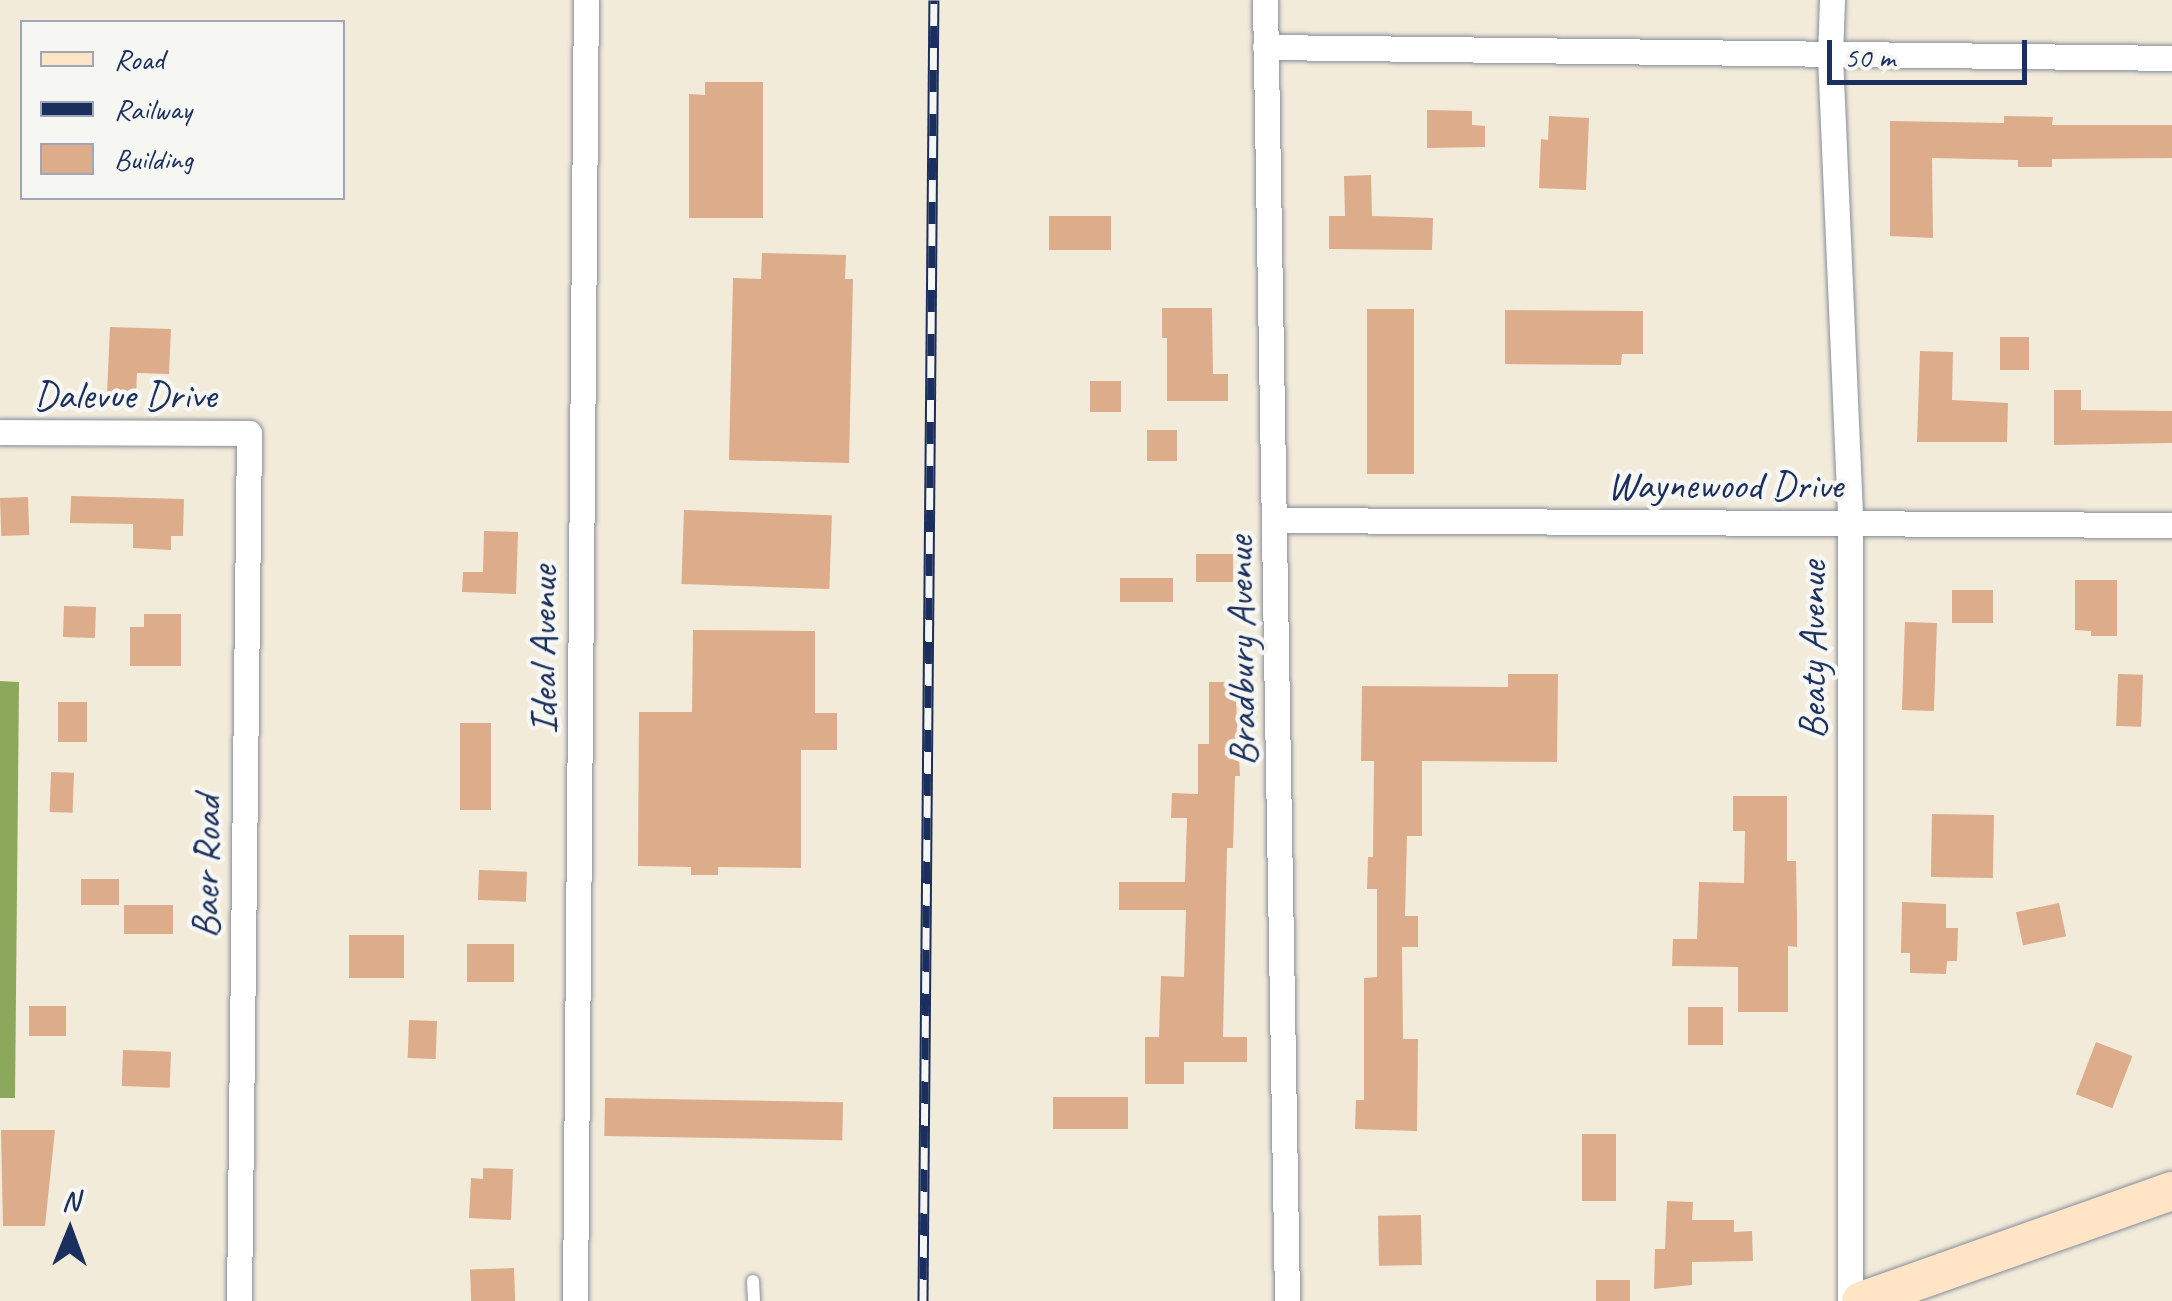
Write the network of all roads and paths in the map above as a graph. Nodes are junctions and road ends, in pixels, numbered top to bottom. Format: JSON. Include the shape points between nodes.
{"nodes":[{"id":1,"x":586,"y":0,"type":"edge"},
{"id":2,"x":1265,"y":0,"type":"edge"},
{"id":3,"x":1832,"y":0,"type":"edge"},
{"id":4,"x":1265,"y":47,"type":"junction"},
{"id":5,"x":1830,"y":56,"type":"junction"},
{"id":6,"x":2172,"y":58,"type":"edge"},
{"id":7,"x":0,"y":432,"type":"edge"},
{"id":8,"x":249,"y":433,"type":"joint"},
{"id":9,"x":1277,"y":520,"type":"junction"},
{"id":10,"x":1850,"y":523,"type":"junction"},
{"id":11,"x":2172,"y":525,"type":"edge"},
{"id":12,"x":2172,"y":1191,"type":"edge"},
{"id":13,"x":753,"y":1281,"type":"dead end"},
{"id":14,"x":239,"y":1301,"type":"edge"},
{"id":15,"x":575,"y":1301,"type":"edge"},
{"id":16,"x":754,"y":1301,"type":"edge"},
{"id":17,"x":1287,"y":1301,"type":"edge"},
{"id":18,"x":1850,"y":1301,"type":"edge"},
{"id":19,"x":1861,"y":1301,"type":"edge"}],
"edges":[{"from":1,"to":15,"type":"street","name":"Ideal Avenue"},
{"from":2,"to":4,"type":"street","name":"Bradbury Avenue"},
{"from":3,"to":5,"type":"street","name":"Beaty Avenue"},
{"from":4,"to":5,"type":"street"},
{"from":4,"to":9,"type":"street","name":"Bradbury Avenue"},
{"from":5,"to":6,"type":"street"},
{"from":5,"to":10,"type":"street","name":"Beaty Avenue"},
{"from":7,"to":8,"type":"street","name":"Dalevue Drive"},
{"from":8,"to":14,"type":"street","name":"Baer Road"},
{"from":9,"to":10,"type":"street","name":"Waynewood Drive"},
{"from":9,"to":17,"type":"street","name":"Bradbury Avenue"},
{"from":10,"to":11,"type":"street","name":"Waynewood Drive"},
{"from":10,"to":18,"type":"street","name":"Beaty Avenue"},
{"from":12,"to":19,"type":"main road"},
{"from":13,"to":16,"type":"lane"}]}
